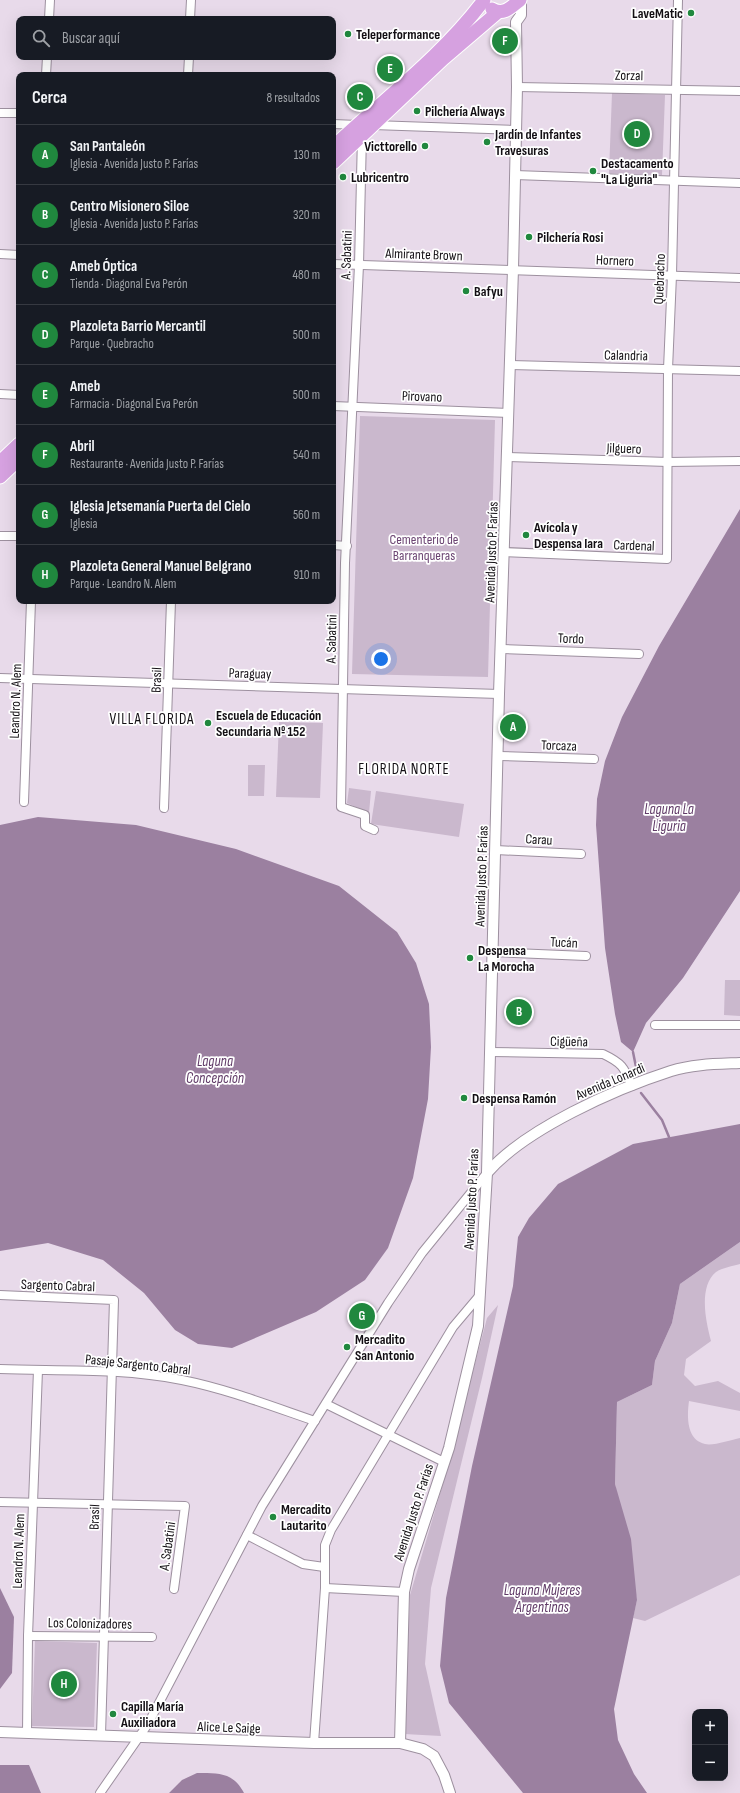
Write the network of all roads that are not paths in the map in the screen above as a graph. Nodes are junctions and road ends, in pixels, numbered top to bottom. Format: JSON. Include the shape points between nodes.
{"nodes":[{"id":1,"x":50,"y":0,"type":"edge"},
{"id":2,"x":191,"y":0,"type":"edge"},
{"id":3,"x":484,"y":0,"type":"edge"},
{"id":4,"x":521,"y":0,"type":"edge"},
{"id":5,"x":678,"y":0,"type":"edge"},
{"id":6,"x":501,"y":12,"type":"junction"},
{"id":7,"x":49,"y":16,"type":"edge"},
{"id":8,"x":190,"y":16,"type":"edge"},
{"id":9,"x":516,"y":22,"type":"junction"},
{"id":10,"x":47,"y":60,"type":"edge"},
{"id":11,"x":189,"y":60,"type":"edge"},
{"id":12,"x":46,"y":72,"type":"edge"},
{"id":13,"x":188,"y":72,"type":"edge"},
{"id":14,"x":517,"y":87,"type":"junction"},
{"id":15,"x":676,"y":89,"type":"junction"},
{"id":16,"x":740,"y":91,"type":"edge"},
{"id":17,"x":0,"y":113,"type":"edge"},
{"id":18,"x":16,"y":113,"type":"edge"},
{"id":19,"x":374,"y":124,"type":"junction"},
{"id":20,"x":336,"y":125,"type":"edge"},
{"id":21,"x":359,"y":130,"type":"junction"},
{"id":22,"x":516,"y":130,"type":"junction"},
{"id":23,"x":336,"y":146,"type":"edge"},
{"id":24,"x":336,"y":159,"type":"edge"},
{"id":25,"x":515,"y":175,"type":"junction"},
{"id":26,"x":675,"y":182,"type":"junction"},
{"id":27,"x":740,"y":183,"type":"edge"},
{"id":28,"x":0,"y":254,"type":"edge"},
{"id":29,"x":16,"y":255,"type":"edge"},
{"id":30,"x":336,"y":264,"type":"edge"},
{"id":31,"x":359,"y":265,"type":"junction"},
{"id":32,"x":513,"y":269,"type":"junction"},
{"id":33,"x":672,"y":275,"type":"junction"},
{"id":34,"x":740,"y":278,"type":"edge"},
{"id":35,"x":510,"y":365,"type":"junction"},
{"id":36,"x":668,"y":368,"type":"junction"},
{"id":37,"x":740,"y":371,"type":"edge"},
{"id":38,"x":0,"y":394,"type":"edge"},
{"id":39,"x":16,"y":395,"type":"edge"},
{"id":40,"x":336,"y":406,"type":"edge"},
{"id":41,"x":353,"y":407,"type":"junction"},
{"id":42,"x":509,"y":413,"type":"junction"},
{"id":43,"x":16,"y":447,"type":"edge"},
{"id":44,"x":508,"y":457,"type":"junction"},
{"id":45,"x":740,"y":461,"type":"edge"},
{"id":46,"x":0,"y":462,"type":"edge"},
{"id":47,"x":16,"y":462,"type":"edge"},
{"id":48,"x":668,"y":462,"type":"junction"},
{"id":49,"x":0,"y":477,"type":"edge"},
{"id":50,"x":0,"y":536,"type":"edge"},
{"id":51,"x":16,"y":536,"type":"edge"},
{"id":52,"x":336,"y":545,"type":"edge"},
{"id":53,"x":347,"y":546,"type":"junction"},
{"id":54,"x":505,"y":552,"type":"junction"},
{"id":55,"x":667,"y":559,"type":"joint"},
{"id":56,"x":31,"y":604,"type":"edge"},
{"id":57,"x":171,"y":604,"type":"edge"},
{"id":58,"x":502,"y":649,"type":"junction"},
{"id":59,"x":639,"y":654,"type":"dead end"},
{"id":60,"x":0,"y":678,"type":"edge"},
{"id":61,"x":28,"y":678,"type":"junction"},
{"id":62,"x":168,"y":683,"type":"junction"},
{"id":63,"x":344,"y":689,"type":"junction"},
{"id":64,"x":500,"y":694,"type":"junction"},
{"id":65,"x":499,"y":756,"type":"junction"},
{"id":66,"x":594,"y":759,"type":"dead end"},
{"id":67,"x":24,"y":802,"type":"dead end"},
{"id":68,"x":164,"y":808,"type":"dead end"},
{"id":69,"x":374,"y":830,"type":"dead end"},
{"id":70,"x":496,"y":850,"type":"junction"},
{"id":71,"x":581,"y":854,"type":"dead end"},
{"id":72,"x":493,"y":952,"type":"junction"},
{"id":73,"x":586,"y":956,"type":"dead end"},
{"id":74,"x":655,"y":1025,"type":"dead end"},
{"id":75,"x":740,"y":1025,"type":"edge"},
{"id":76,"x":490,"y":1052,"type":"junction"},
{"id":77,"x":740,"y":1063,"type":"edge"},
{"id":78,"x":632,"y":1086,"type":"junction"},
{"id":79,"x":487,"y":1174,"type":"junction"},
{"id":80,"x":0,"y":1295,"type":"edge"},
{"id":81,"x":480,"y":1295,"type":"junction"},
{"id":82,"x":114,"y":1300,"type":"joint"},
{"id":83,"x":0,"y":1369,"type":"edge"},
{"id":84,"x":38,"y":1370,"type":"junction"},
{"id":85,"x":111,"y":1372,"type":"junction"},
{"id":86,"x":326,"y":1404,"type":"junction"},
{"id":87,"x":315,"y":1421,"type":"junction"},
{"id":88,"x":389,"y":1434,"type":"junction"},
{"id":89,"x":444,"y":1462,"type":"junction"},
{"id":90,"x":0,"y":1502,"type":"edge"},
{"id":91,"x":33,"y":1503,"type":"junction"},
{"id":92,"x":108,"y":1505,"type":"junction"},
{"id":93,"x":247,"y":1535,"type":"junction"},
{"id":94,"x":324,"y":1567,"type":"junction"},
{"id":95,"x":325,"y":1588,"type":"junction"},
{"id":96,"x":174,"y":1589,"type":"dead end"},
{"id":97,"x":404,"y":1592,"type":"junction"},
{"id":98,"x":28,"y":1636,"type":"junction"},
{"id":99,"x":103,"y":1637,"type":"junction"},
{"id":100,"x":152,"y":1637,"type":"dead end"},
{"id":101,"x":0,"y":1732,"type":"edge"},
{"id":102,"x":27,"y":1733,"type":"junction"},
{"id":103,"x":101,"y":1735,"type":"junction"},
{"id":104,"x":138,"y":1738,"type":"junction"},
{"id":105,"x":314,"y":1743,"type":"junction"},
{"id":106,"x":400,"y":1743,"type":"junction"},
{"id":107,"x":100,"y":1793,"type":"edge"},
{"id":108,"x":450,"y":1793,"type":"edge"}],
"edges":[{"from":1,"to":7,"type":"street"},
{"from":2,"to":8,"type":"street"},
{"from":3,"to":6,"type":"main road","via":[[490,8]]},
{"from":3,"to":21,"type":"main road","via":[[466,23]]},
{"from":4,"to":6,"type":"main road"},
{"from":4,"to":9,"type":"street","name":"Avenida Justo P. Farías","via":[[521,15]]},
{"from":5,"to":15,"type":"street","name":"Quebracho"},
{"from":6,"to":9,"type":"street"},
{"from":6,"to":19,"type":"main road","via":[[442,60]]},
{"from":9,"to":14,"type":"street","name":"Avenida Justo P. Farías"},
{"from":10,"to":12,"type":"street"},
{"from":11,"to":13,"type":"street"},
{"from":14,"to":15,"type":"street","name":"Zorzal"},
{"from":14,"to":22,"type":"street","name":"Avenida Justo P. Farías"},
{"from":15,"to":16,"type":"street","name":"Zorzal"},
{"from":15,"to":26,"type":"street","name":"Quebracho"},
{"from":17,"to":18,"type":"street"},
{"from":19,"to":21,"type":"main road"},
{"from":19,"to":22,"type":"street"},
{"from":20,"to":21,"type":"street"},
{"from":21,"to":23,"type":"main road"},
{"from":21,"to":24,"type":"main road"},
{"from":21,"to":31,"type":"street","name":"A. Sabatini"},
{"from":22,"to":25,"type":"street","name":"Avenida Justo P. Farías"},
{"from":25,"to":26,"type":"street"},
{"from":25,"to":32,"type":"street","name":"Avenida Justo P. Farías"},
{"from":26,"to":27,"type":"street"},
{"from":26,"to":33,"type":"street","name":"Quebracho"},
{"from":28,"to":29,"type":"street"},
{"from":30,"to":31,"type":"street","name":"Almirante Brown"},
{"from":31,"to":32,"type":"street","name":"Almirante Brown"},
{"from":31,"to":41,"type":"street","name":"A. Sabatini"},
{"from":32,"to":33,"type":"street","name":"Hornero"},
{"from":32,"to":35,"type":"street","name":"Avenida Justo P. Farías"},
{"from":33,"to":34,"type":"street","name":"Hornero"},
{"from":33,"to":36,"type":"street","name":"Quebracho"},
{"from":35,"to":36,"type":"street","name":"Calandria"},
{"from":35,"to":42,"type":"street","name":"Avenida Justo P. Farías"},
{"from":36,"to":37,"type":"street","name":"Calandria"},
{"from":36,"to":48,"type":"street","name":"Quebracho"},
{"from":38,"to":39,"type":"street"},
{"from":40,"to":41,"type":"street","name":"Pirovano"},
{"from":41,"to":42,"type":"street","name":"Pirovano"},
{"from":41,"to":53,"type":"street","name":"A. Sabatini"},
{"from":42,"to":44,"type":"street","name":"Avenida Justo P. Farías"},
{"from":43,"to":46,"type":"main road"},
{"from":44,"to":48,"type":"street","name":"Jilguero"},
{"from":44,"to":54,"type":"street","name":"Avenida Justo P. Farías"},
{"from":45,"to":48,"type":"street","name":"Jilguero"},
{"from":47,"to":49,"type":"main road"},
{"from":48,"to":55,"type":"street","name":"Quebracho"},
{"from":50,"to":51,"type":"street"},
{"from":52,"to":53,"type":"street"},
{"from":53,"to":63,"type":"street","name":"A. Sabatini"},
{"from":54,"to":55,"type":"street","name":"Cardenal"},
{"from":54,"to":58,"type":"street","name":"Avenida Justo P. Farías"},
{"from":56,"to":61,"type":"street","name":"Leandro N. Alem"},
{"from":57,"to":62,"type":"street","name":"Brasil"},
{"from":58,"to":59,"type":"street","name":"Tordo"},
{"from":58,"to":64,"type":"street","name":"Avenida Justo P. Farías"},
{"from":60,"to":61,"type":"street","name":"Paraguay"},
{"from":61,"to":62,"type":"street","name":"Paraguay"},
{"from":61,"to":67,"type":"street","name":"Leandro N. Alem"},
{"from":62,"to":63,"type":"street","name":"Paraguay"},
{"from":62,"to":68,"type":"street","name":"Brasil"},
{"from":63,"to":64,"type":"street","name":"Paraguay"},
{"from":63,"to":69,"type":"street","name":"A. Sabatini","via":[[341,807],[365,815],[365,826]]},
{"from":64,"to":65,"type":"street","name":"Avenida Justo P. Farías"},
{"from":65,"to":66,"type":"street","name":"Torcaza"},
{"from":65,"to":70,"type":"street","name":"Avenida Justo P. Farías"},
{"from":70,"to":71,"type":"street","name":"Carau"},
{"from":70,"to":72,"type":"street","name":"Avenida Justo P. Farías"},
{"from":72,"to":73,"type":"street","name":"Tucán"},
{"from":72,"to":76,"type":"street","name":"Avenida Justo P. Farías"},
{"from":74,"to":75,"type":"street"},
{"from":76,"to":78,"type":"street","name":"Cigüeña","via":[[602,1054],[624,1068]]},
{"from":76,"to":79,"type":"street","name":"Avenida Justo P. Farías"},
{"from":77,"to":78,"type":"street","name":"Avenida Lonardi","via":[[701,1065],[672,1071]]},
{"from":78,"to":79,"type":"street","name":"Avenida Lonardi","via":[[536,1133],[498,1160]]},
{"from":79,"to":81,"type":"street","name":"Avenida Justo P. Farías"},
{"from":79,"to":86,"type":"street","via":[[422,1253]]},
{"from":80,"to":82,"type":"street","name":"Sargento Cabral"},
{"from":81,"to":88,"type":"street","via":[[453,1327]]},
{"from":81,"to":89,"type":"street","name":"Avenida Justo P. Farías","via":[[478,1326]]},
{"from":82,"to":85,"type":"street","name":"Brasil"},
{"from":83,"to":84,"type":"street","name":"Pasaje Sargento Cabral"},
{"from":84,"to":85,"type":"street","name":"Pasaje Sargento Cabral"},
{"from":84,"to":91,"type":"street","name":"Leandro N. Alem"},
{"from":85,"to":87,"type":"street","name":"Pasaje Sargento Cabral","via":[[181,1380],[253,1399]]},
{"from":85,"to":92,"type":"street","name":"Brasil"},
{"from":86,"to":87,"type":"street"},
{"from":86,"to":88,"type":"street"},
{"from":87,"to":93,"type":"street"},
{"from":88,"to":89,"type":"street"},
{"from":88,"to":94,"type":"street","via":[[331,1530],[325,1545]]},
{"from":89,"to":97,"type":"street","name":"Avenida Justo P. Farías"},
{"from":90,"to":91,"type":"street"},
{"from":91,"to":92,"type":"street"},
{"from":91,"to":98,"type":"street","name":"Leandro N. Alem"},
{"from":92,"to":96,"type":"street","name":"A. Sabatini","via":[[185,1506]]},
{"from":92,"to":99,"type":"street","name":"Brasil"},
{"from":93,"to":94,"type":"street","via":[[303,1564]]},
{"from":93,"to":104,"type":"street","via":[[148,1724]]},
{"from":94,"to":95,"type":"street"},
{"from":95,"to":97,"type":"street"},
{"from":95,"to":105,"type":"street"},
{"from":97,"to":106,"type":"street","name":"Avenida Justo P. Farías"},
{"from":98,"to":99,"type":"street","name":"Los Colonizadores"},
{"from":98,"to":102,"type":"street","name":"Leandro N. Alem"},
{"from":99,"to":100,"type":"street","name":"Los Colonizadores"},
{"from":99,"to":103,"type":"street","name":"Brasil"},
{"from":101,"to":102,"type":"street","name":"Alice Le Saige"},
{"from":102,"to":103,"type":"street","name":"Alice Le Saige"},
{"from":103,"to":104,"type":"street","name":"Alice Le Saige"},
{"from":104,"to":105,"type":"street","name":"Alice Le Saige"},
{"from":104,"to":107,"type":"street"},
{"from":105,"to":106,"type":"street","name":"Alice Le Saige"},
{"from":106,"to":108,"type":"street","name":"Alice Le Saige","via":[[423,1749],[434,1756]]}]}
